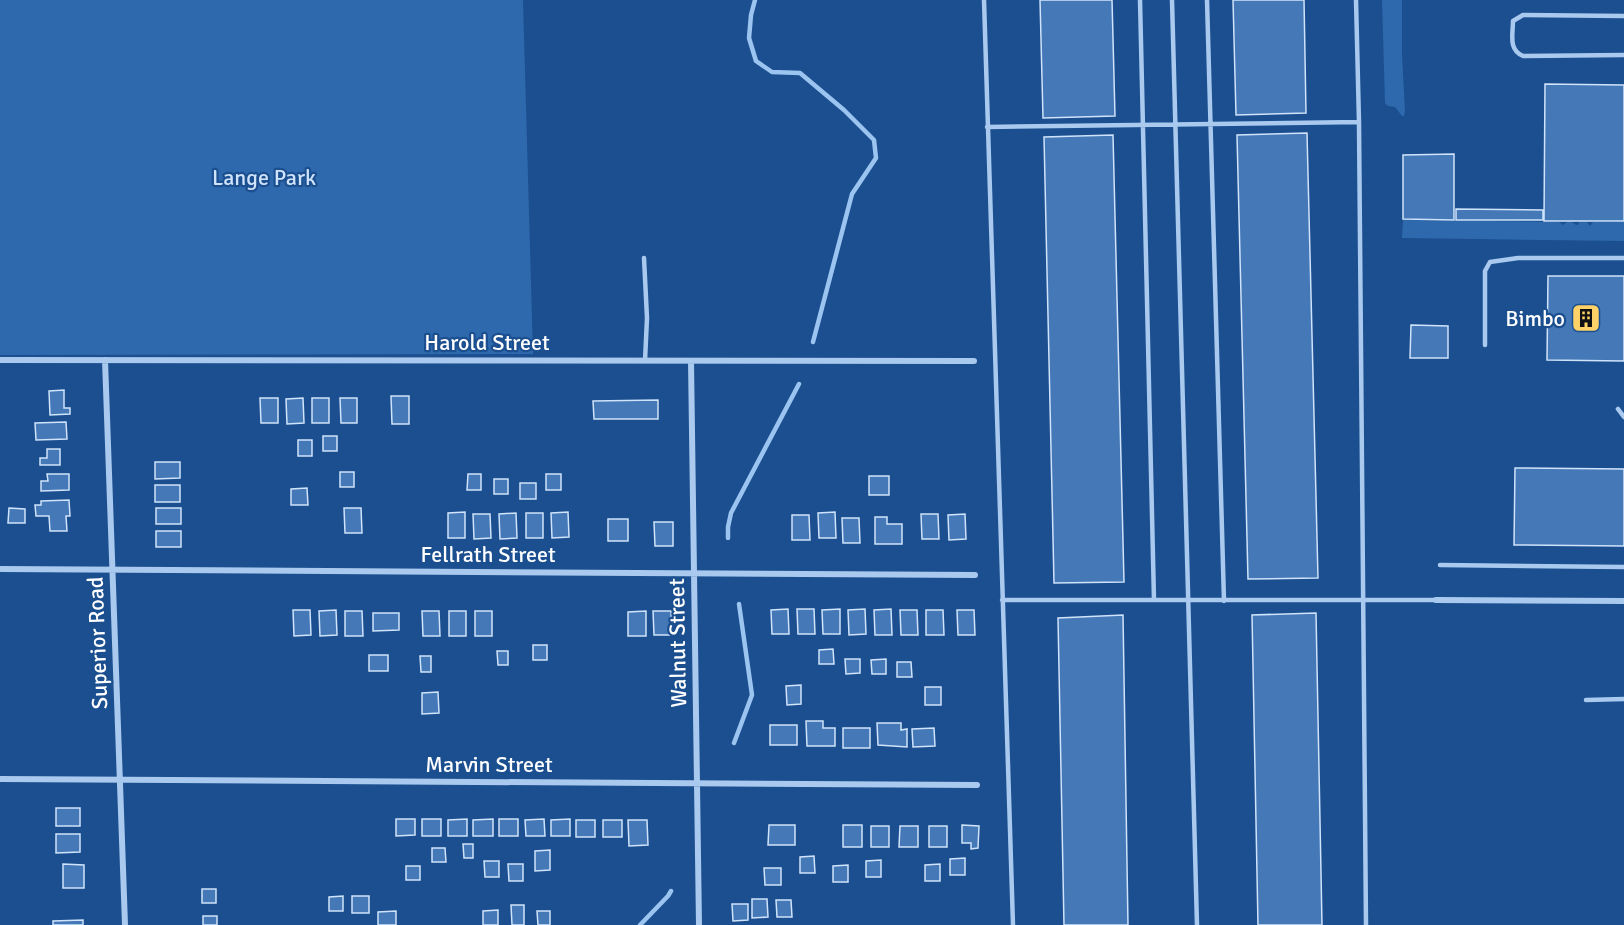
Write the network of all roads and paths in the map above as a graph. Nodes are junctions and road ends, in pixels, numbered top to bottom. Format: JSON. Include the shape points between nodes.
{"nodes":[{"id":1,"x":984,"y":0,"type":"edge"},
{"id":2,"x":1140,"y":0,"type":"edge"},
{"id":3,"x":1172,"y":0,"type":"edge"},
{"id":4,"x":1207,"y":0,"type":"edge"},
{"id":5,"x":1356,"y":0,"type":"edge"},
{"id":6,"x":1624,"y":16,"type":"edge"},
{"id":7,"x":1624,"y":55,"type":"edge"},
{"id":8,"x":1359,"y":122,"type":"junction"},
{"id":9,"x":1176,"y":124,"type":"junction"},
{"id":10,"x":1209,"y":124,"type":"junction"},
{"id":11,"x":1143,"y":125,"type":"junction"},
{"id":12,"x":987,"y":128,"type":"junction"},
{"id":13,"x":644,"y":258,"type":"dead end"},
{"id":14,"x":1624,"y":258,"type":"edge"},
{"id":15,"x":1485,"y":345,"type":"dead end"},
{"id":16,"x":0,"y":360,"type":"edge"},
{"id":17,"x":105,"y":360,"type":"junction"},
{"id":18,"x":645,"y":361,"type":"junction"},
{"id":19,"x":691,"y":361,"type":"junction"},
{"id":20,"x":974,"y":361,"type":"dead end"},
{"id":21,"x":1618,"y":409,"type":"dead end"},
{"id":22,"x":1624,"y":417,"type":"edge"},
{"id":23,"x":1440,"y":565,"type":"dead end"},
{"id":24,"x":1624,"y":567,"type":"edge"},
{"id":25,"x":0,"y":569,"type":"edge"},
{"id":26,"x":113,"y":570,"type":"junction"},
{"id":27,"x":693,"y":573,"type":"junction"},
{"id":28,"x":975,"y":575,"type":"dead end"},
{"id":29,"x":1002,"y":600,"type":"junction"},
{"id":30,"x":1154,"y":600,"type":"junction"},
{"id":31,"x":1436,"y":600,"type":"joint"},
{"id":32,"x":1188,"y":601,"type":"junction"},
{"id":33,"x":1224,"y":601,"type":"junction"},
{"id":34,"x":1364,"y":601,"type":"junction"},
{"id":35,"x":1624,"y":602,"type":"edge"},
{"id":36,"x":1624,"y":699,"type":"edge"},
{"id":37,"x":1586,"y":700,"type":"dead end"},
{"id":38,"x":0,"y":779,"type":"edge"},
{"id":39,"x":120,"y":780,"type":"junction"},
{"id":40,"x":697,"y":783,"type":"junction"},
{"id":41,"x":977,"y":785,"type":"dead end"},
{"id":42,"x":125,"y":925,"type":"edge"},
{"id":43,"x":699,"y":925,"type":"edge"},
{"id":44,"x":1013,"y":925,"type":"edge"},
{"id":45,"x":1197,"y":925,"type":"edge"},
{"id":46,"x":1366,"y":925,"type":"edge"}],
"edges":[{"from":1,"to":12,"type":"lane"},
{"from":2,"to":11,"type":"lane"},
{"from":3,"to":9,"type":"lane"},
{"from":4,"to":10,"type":"lane"},
{"from":5,"to":8,"type":"lane"},
{"from":6,"to":7,"type":"lane","via":[[1523,15],[1513,21],[1512,34],[1513,48],[1523,56]]},
{"from":8,"to":10,"type":"lane"},
{"from":8,"to":34,"type":"lane"},
{"from":9,"to":10,"type":"lane"},
{"from":9,"to":11,"type":"lane"},
{"from":9,"to":32,"type":"lane"},
{"from":10,"to":33,"type":"lane"},
{"from":11,"to":12,"type":"lane"},
{"from":11,"to":30,"type":"lane"},
{"from":12,"to":29,"type":"lane"},
{"from":13,"to":18,"type":"lane"},
{"from":14,"to":15,"type":"lane","via":[[1518,258],[1490,262],[1485,271]]},
{"from":16,"to":17,"type":"street","name":"Harold Street"},
{"from":17,"to":18,"type":"street","name":"Harold Street"},
{"from":17,"to":26,"type":"street","name":"Superior Road"},
{"from":18,"to":19,"type":"street","name":"Harold Street"},
{"from":19,"to":20,"type":"street","name":"Harold Street"},
{"from":19,"to":27,"type":"street","name":"Walnut Street"},
{"from":21,"to":22,"type":"lane"},
{"from":23,"to":24,"type":"lane"},
{"from":25,"to":26,"type":"street","name":"Fellrath Street"},
{"from":26,"to":27,"type":"street","name":"Fellrath Street"},
{"from":26,"to":39,"type":"street","name":"Superior Road"},
{"from":27,"to":28,"type":"street","name":"Fellrath Street"},
{"from":27,"to":40,"type":"street","name":"Walnut Street"},
{"from":29,"to":30,"type":"lane"},
{"from":29,"to":44,"type":"lane"},
{"from":30,"to":32,"type":"lane"},
{"from":31,"to":34,"type":"lane"},
{"from":31,"to":35,"type":"street"},
{"from":32,"to":33,"type":"lane"},
{"from":32,"to":45,"type":"lane"},
{"from":33,"to":34,"type":"lane"},
{"from":34,"to":46,"type":"lane"},
{"from":36,"to":37,"type":"lane"},
{"from":38,"to":39,"type":"street","name":"Marvin Street"},
{"from":39,"to":40,"type":"street","name":"Marvin Street"},
{"from":39,"to":42,"type":"street","name":"Superior Road"},
{"from":40,"to":41,"type":"street","name":"Marvin Street"},
{"from":40,"to":43,"type":"street","name":"Walnut Street"}]}
